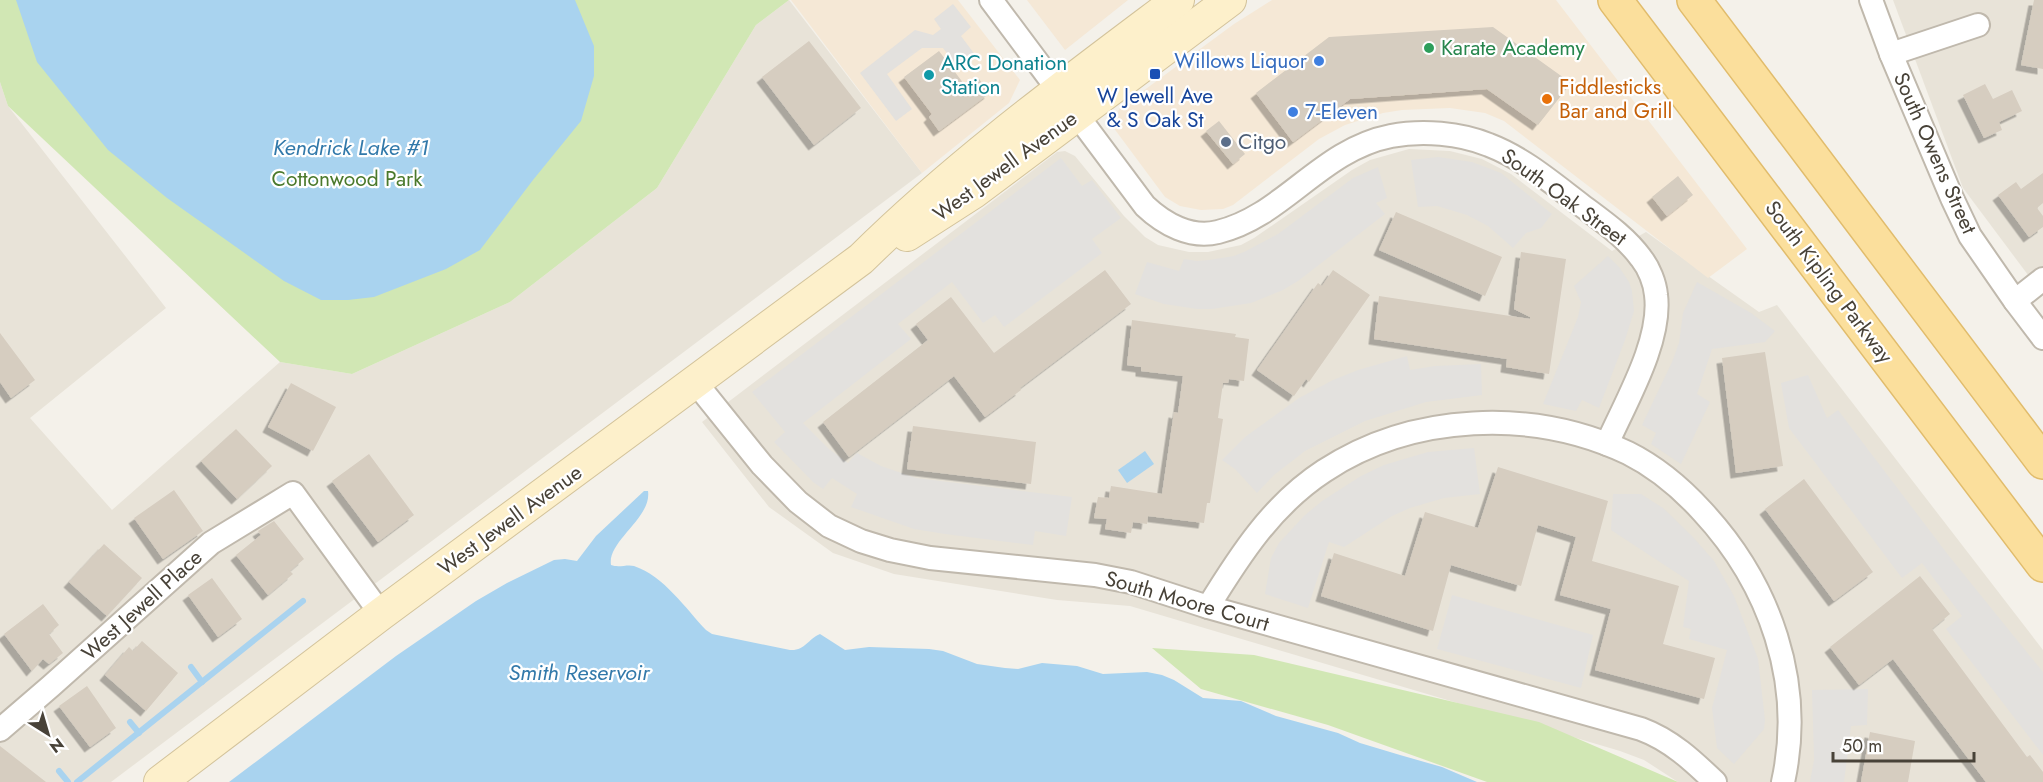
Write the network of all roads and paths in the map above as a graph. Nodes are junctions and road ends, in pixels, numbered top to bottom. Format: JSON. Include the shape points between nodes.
{"nodes":[{"id":1,"x":991,"y":0,"type":"edge"},
{"id":2,"x":1178,"y":0,"type":"edge"},
{"id":3,"x":1230,"y":0,"type":"edge"},
{"id":4,"x":1610,"y":0,"type":"edge"},
{"id":5,"x":1694,"y":0,"type":"edge"},
{"id":6,"x":1871,"y":0,"type":"edge"},
{"id":7,"x":1624,"y":12,"type":"edge"},
{"id":8,"x":1978,"y":25,"type":"dead end"},
{"id":9,"x":1891,"y":54,"type":"junction"},
{"id":10,"x":1068,"y":102,"type":"junction"},
{"id":11,"x":2043,"y":279,"type":"edge"},
{"id":12,"x":2014,"y":301,"type":"junction"},
{"id":13,"x":2043,"y":339,"type":"edge"},
{"id":14,"x":696,"y":383,"type":"junction"},
{"id":15,"x":1606,"y":444,"type":"junction"},
{"id":16,"x":2043,"y":462,"type":"edge"},
{"id":17,"x":2043,"y":565,"type":"edge"},
{"id":18,"x":1208,"y":607,"type":"junction"},
{"id":19,"x":381,"y":614,"type":"junction"},
{"id":20,"x":0,"y":730,"type":"edge"},
{"id":21,"x":160,"y":782,"type":"edge"},
{"id":22,"x":1715,"y":782,"type":"edge"},
{"id":23,"x":1783,"y":782,"type":"edge"}],
"edges":[{"from":1,"to":10,"type":"street","name":"South Oak Street"},
{"from":2,"to":10,"type":"main road","name":"West Jewell Avenue"},
{"from":3,"to":10,"type":"main road","name":"West Jewell Avenue"},
{"from":4,"to":7,"type":"main road"},
{"from":5,"to":16,"type":"main road"},
{"from":6,"to":9,"type":"street","name":"South Owens Street"},
{"from":7,"to":17,"type":"main road","name":"South Kipling Parkway"},
{"from":8,"to":9,"type":"street","name":"South Owens Street"},
{"from":9,"to":12,"type":"street","name":"South Owens Street","via":[[1970,236]]},
{"from":10,"to":14,"type":"main road","name":"West Jewell Avenue","via":[[945,212],[861,259]]},
{"from":10,"to":15,"type":"street","name":"South Oak Street","via":[[1155,216],[1200,234],[1216,233],[1247,220],[1339,155],[1391,136],[1430,134],[1468,138],[1522,161],[1618,233],[1647,268],[1656,294],[1654,330],[1647,354]]},
{"from":11,"to":12,"type":"street"},
{"from":12,"to":13,"type":"street","name":"South Owens Street"},
{"from":14,"to":18,"type":"street","name":"South Moore Court","via":[[776,480],[814,515],[846,535],[909,554],[1115,578]]},
{"from":14,"to":19,"type":"main road","name":"West Jewell Avenue"},
{"from":15,"to":18,"type":"street","via":[[1540,426],[1496,423],[1420,430],[1371,446],[1325,470],[1283,504],[1246,548]]},
{"from":15,"to":23,"type":"street","via":[[1642,462],[1685,493],[1727,540],[1762,596],[1777,637],[1788,688]]},
{"from":18,"to":22,"type":"street","name":"South Moore Court","via":[[1641,729],[1676,747]]},
{"from":19,"to":20,"type":"street","name":"West Jewell Place","via":[[292,493],[211,543]]},
{"from":19,"to":21,"type":"main road","name":"West Jewell Avenue"}]}
